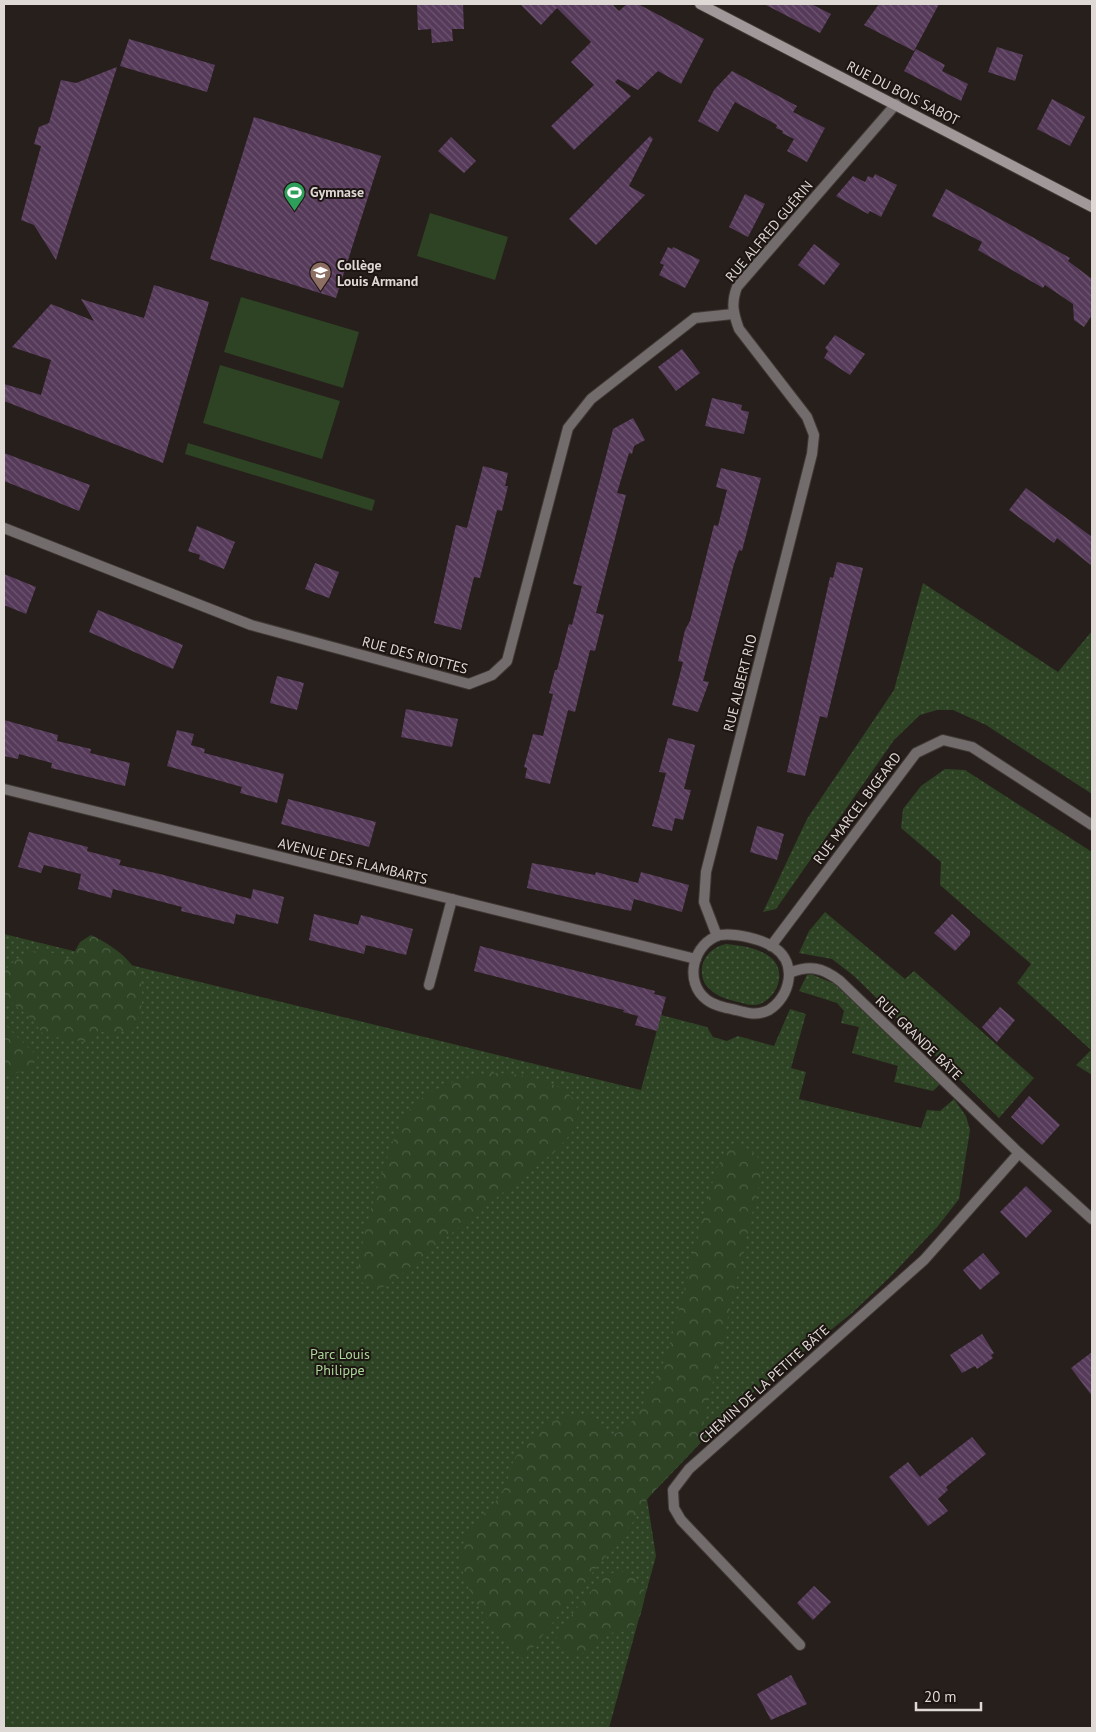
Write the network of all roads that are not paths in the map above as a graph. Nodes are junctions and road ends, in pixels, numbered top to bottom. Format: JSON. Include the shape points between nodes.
{"nodes":[{"id":1,"x":700,"y":4,"type":"edge"},
{"id":2,"x":896,"y":104,"type":"junction"},
{"id":3,"x":1092,"y":207,"type":"edge"},
{"id":4,"x":733,"y":314,"type":"junction"},
{"id":5,"x":4,"y":528,"type":"edge"},
{"id":6,"x":4,"y":790,"type":"edge"},
{"id":7,"x":1092,"y":824,"type":"edge"},
{"id":8,"x":452,"y":899,"type":"junction"},
{"id":9,"x":717,"y":936,"type":"junction"},
{"id":10,"x":771,"y":946,"type":"junction"},
{"id":11,"x":696,"y":959,"type":"junction"},
{"id":12,"x":789,"y":973,"type":"junction"},
{"id":13,"x":429,"y":985,"type":"dead end"},
{"id":14,"x":1019,"y":1153,"type":"junction"},
{"id":15,"x":1092,"y":1219,"type":"edge"},
{"id":16,"x":800,"y":1645,"type":"dead end"}],
"edges":[{"from":1,"to":2,"type":"main road","name":"RUE DU BOIS SABOT"},
{"from":2,"to":3,"type":"main road","name":"RUE DU BOIS SABOT"},
{"from":2,"to":4,"type":"street","name":"RUE ALFRED GUÉRIN","via":[[737,287],[732,300]]},
{"from":4,"to":5,"type":"street","name":"RUE DES RIOTTES","via":[[694,318],[591,399],[568,428],[507,661],[492,675],[469,684],[251,625]]},
{"from":4,"to":9,"type":"street","name":"RUE ALBERT RIO","via":[[739,329],[807,417],[814,435],[812,454],[706,872],[704,902]]},
{"from":6,"to":8,"type":"street","name":"AVENUE DES FLAMBARTS"},
{"from":7,"to":10,"type":"street","name":"RUE MARCEL BIGEARD","via":[[972,747],[943,740],[916,753]]},
{"from":8,"to":11,"type":"street","name":"AVENUE DES FLAMBARTS"},
{"from":8,"to":13,"type":"street"},
{"from":9,"to":10,"type":"street","via":[[733,935]]},
{"from":9,"to":11,"type":"street","via":[[705,944]]},
{"from":10,"to":12,"type":"street","via":[[782,956]]},
{"from":11,"to":12,"type":"street","via":[[694,975],[702,996],[712,1003],[751,1014],[766,1011],[779,1002],[787,987]]},
{"from":12,"to":14,"type":"street","name":"RUE GRANDE BÂTE","via":[[803,968],[818,968],[840,981]]},
{"from":14,"to":15,"type":"street","name":"RUE GRANDE BÂTE"},
{"from":14,"to":16,"type":"street","name":"CHEMIN DE LA PETITE BÂTE","via":[[924,1260],[689,1469],[673,1490],[674,1508],[680,1520]]}]}
